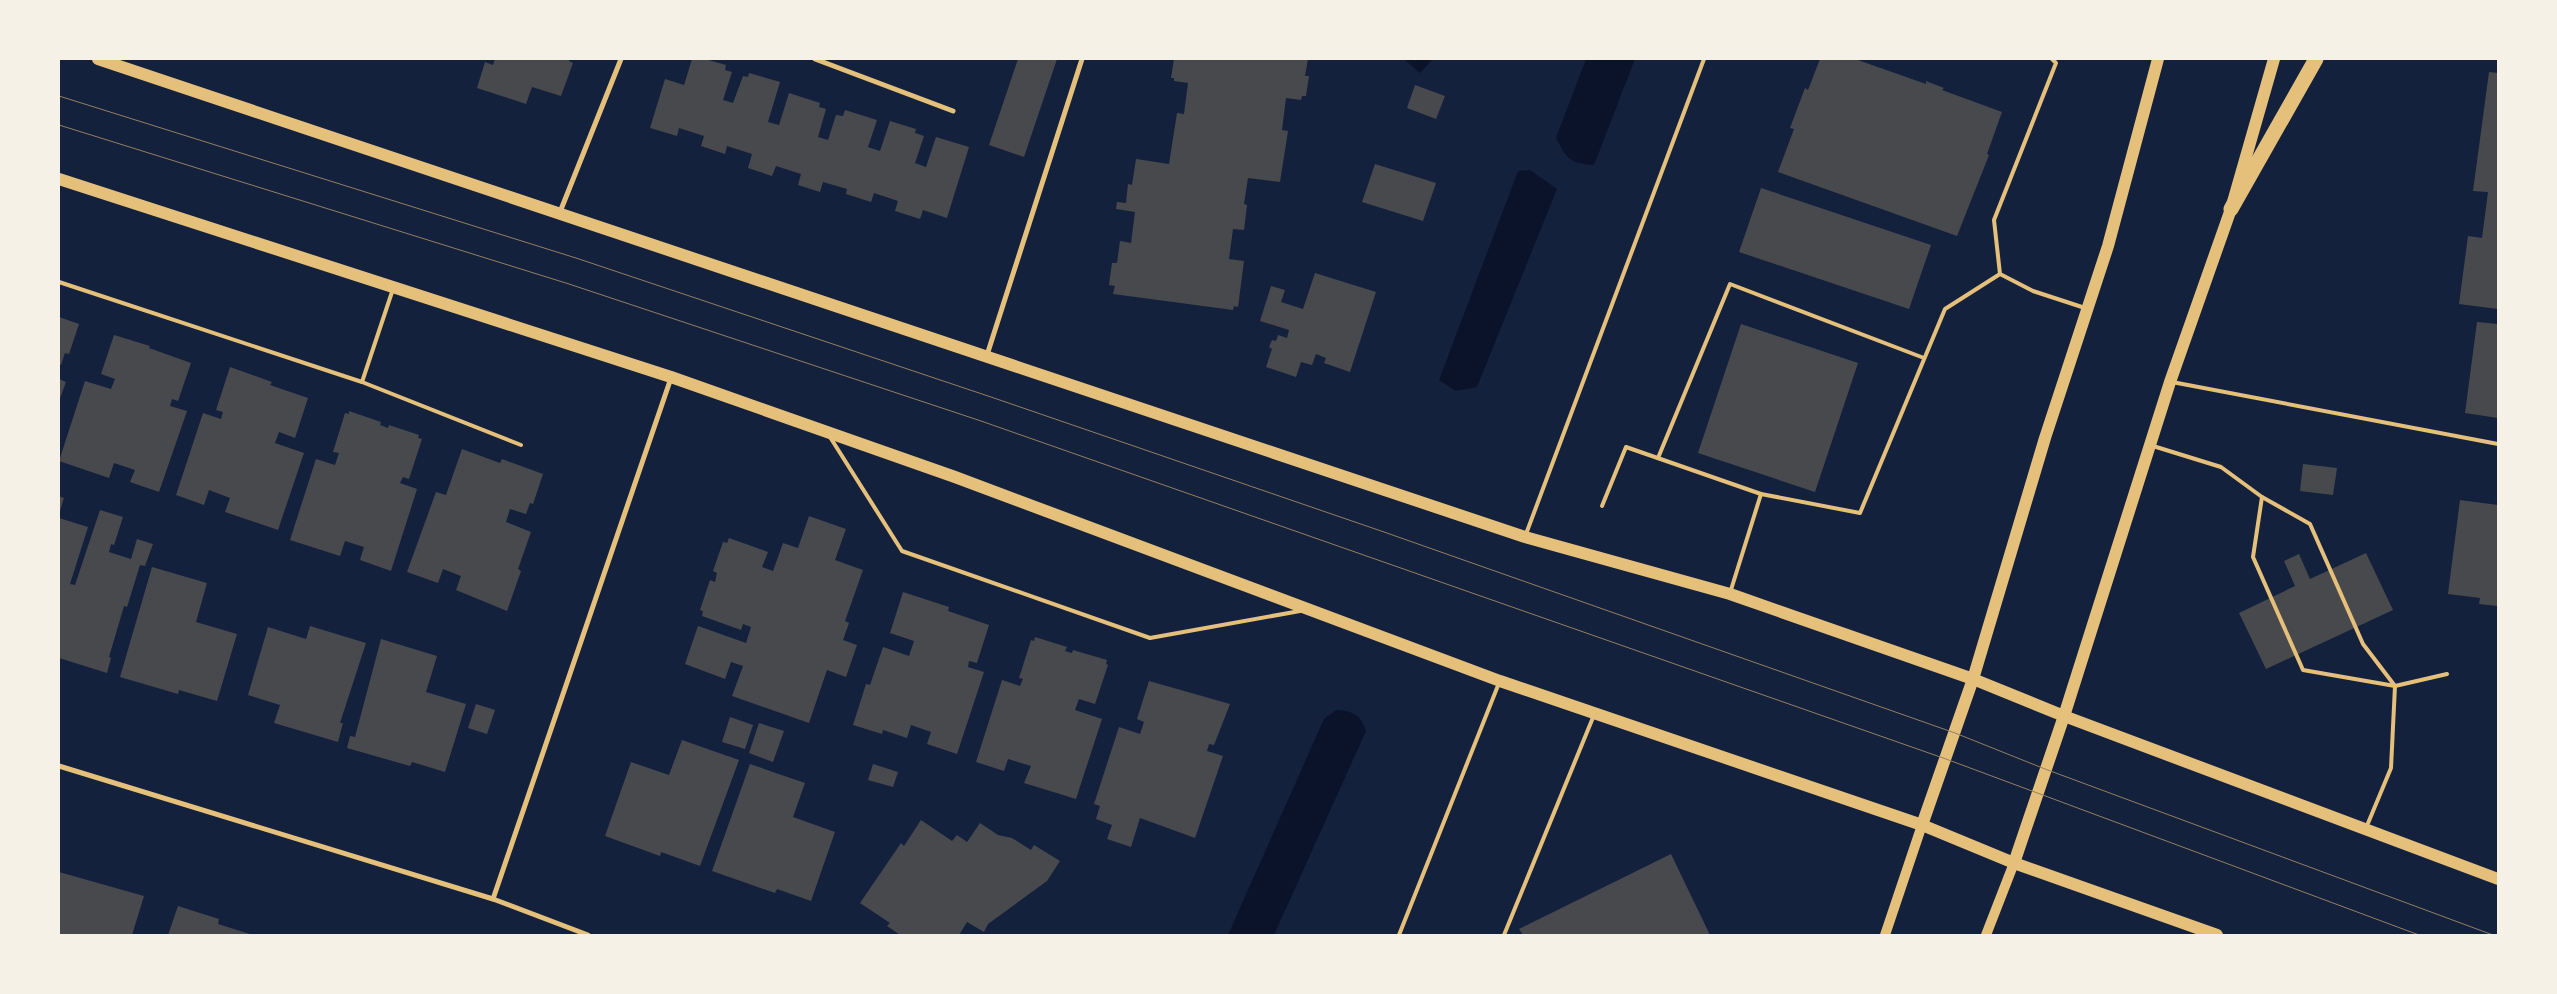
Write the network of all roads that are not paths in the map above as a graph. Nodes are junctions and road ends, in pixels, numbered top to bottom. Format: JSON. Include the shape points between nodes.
{"nodes":[{"id":1,"x":98,"y":59,"type":"edge"},
{"id":2,"x":621,"y":59,"type":"edge"},
{"id":3,"x":815,"y":59,"type":"edge"},
{"id":4,"x":1082,"y":59,"type":"edge"},
{"id":5,"x":1704,"y":59,"type":"edge"},
{"id":6,"x":2052,"y":59,"type":"edge"},
{"id":7,"x":2158,"y":59,"type":"edge"},
{"id":8,"x":2274,"y":59,"type":"edge"},
{"id":9,"x":2316,"y":59,"type":"edge"},
{"id":10,"x":953,"y":111,"type":"dead end"},
{"id":11,"x":59,"y":179,"type":"edge"},
{"id":12,"x":2231,"y":209,"type":"junction"},
{"id":13,"x":560,"y":212,"type":"junction"},
{"id":14,"x":2000,"y":274,"type":"junction"},
{"id":15,"x":59,"y":282,"type":"edge"},
{"id":16,"x":394,"y":287,"type":"junction"},
{"id":17,"x":2087,"y":308,"type":"junction"},
{"id":18,"x":987,"y":355,"type":"junction"},
{"id":19,"x":1924,"y":358,"type":"junction"},
{"id":20,"x":671,"y":377,"type":"junction"},
{"id":21,"x":362,"y":382,"type":"junction"},
{"id":22,"x":2170,"y":382,"type":"junction"},
{"id":23,"x":827,"y":433,"type":"junction"},
{"id":24,"x":2498,"y":444,"type":"edge"},
{"id":25,"x":521,"y":445,"type":"dead end"},
{"id":26,"x":2149,"y":445,"type":"junction"},
{"id":27,"x":1658,"y":458,"type":"junction"},
{"id":28,"x":1761,"y":494,"type":"junction"},
{"id":29,"x":2262,"y":497,"type":"junction"},
{"id":30,"x":1602,"y":506,"type":"dead end"},
{"id":31,"x":1525,"y":537,"type":"junction"},
{"id":32,"x":1730,"y":594,"type":"junction"},
{"id":33,"x":1310,"y":610,"type":"junction"},
{"id":34,"x":2447,"y":674,"type":"dead end"},
{"id":35,"x":1973,"y":679,"type":"junction"},
{"id":36,"x":1500,"y":681,"type":"junction"},
{"id":37,"x":2395,"y":686,"type":"junction"},
{"id":38,"x":1594,"y":715,"type":"junction"},
{"id":39,"x":2064,"y":716,"type":"junction"},
{"id":40,"x":59,"y":766,"type":"edge"},
{"id":41,"x":1922,"y":824,"type":"junction"},
{"id":42,"x":2365,"y":830,"type":"junction"},
{"id":43,"x":2014,"y":862,"type":"junction"},
{"id":44,"x":2498,"y":879,"type":"edge"},
{"id":45,"x":493,"y":899,"type":"junction"},
{"id":46,"x":588,"y":935,"type":"edge"},
{"id":47,"x":1399,"y":935,"type":"edge"},
{"id":48,"x":1504,"y":935,"type":"edge"},
{"id":49,"x":1885,"y":935,"type":"edge"},
{"id":50,"x":1986,"y":935,"type":"edge"},
{"id":51,"x":2217,"y":935,"type":"edge"}],
"edges":[{"from":1,"to":13,"type":"main road"},
{"from":2,"to":13,"type":"street"},
{"from":3,"to":10,"type":"street"},
{"from":4,"to":18,"type":"street"},
{"from":5,"to":31,"type":"lane"},
{"from":6,"to":14,"type":"lane","via":[[2056,64],[1994,220]]},
{"from":7,"to":17,"type":"main road","via":[[2108,246]]},
{"from":8,"to":12,"type":"main road"},
{"from":9,"to":12,"type":"highway"},
{"from":11,"to":16,"type":"main road"},
{"from":12,"to":22,"type":"main road"},
{"from":13,"to":18,"type":"main road"},
{"from":14,"to":17,"type":"lane","via":[[2033,291]]},
{"from":14,"to":19,"type":"lane","via":[[1945,309]]},
{"from":15,"to":21,"type":"lane"},
{"from":16,"to":20,"type":"main road"},
{"from":16,"to":21,"type":"lane"},
{"from":17,"to":35,"type":"main road"},
{"from":18,"to":31,"type":"main road"},
{"from":19,"to":27,"type":"lane","via":[[1730,284]]},
{"from":19,"to":28,"type":"lane","via":[[1860,513]]},
{"from":20,"to":23,"type":"main road"},
{"from":20,"to":45,"type":"street"},
{"from":21,"to":25,"type":"lane"},
{"from":22,"to":24,"type":"lane"},
{"from":22,"to":26,"type":"main road"},
{"from":23,"to":33,"type":"main road"},
{"from":23,"to":33,"type":"lane","via":[[902,551],[1150,638]]},
{"from":26,"to":29,"type":"lane","via":[[2221,467]]},
{"from":26,"to":39,"type":"main road"},
{"from":27,"to":28,"type":"lane"},
{"from":27,"to":30,"type":"lane","via":[[1626,447]]},
{"from":28,"to":32,"type":"lane"},
{"from":29,"to":37,"type":"lane","via":[[2310,524],[2363,644]]},
{"from":29,"to":37,"type":"lane","via":[[2253,557],[2303,670]]},
{"from":31,"to":32,"type":"main road"},
{"from":32,"to":35,"type":"main road"},
{"from":33,"to":36,"type":"main road"},
{"from":34,"to":37,"type":"lane"},
{"from":35,"to":39,"type":"main road"},
{"from":35,"to":41,"type":"main road"},
{"from":36,"to":38,"type":"main road"},
{"from":36,"to":47,"type":"lane"},
{"from":37,"to":42,"type":"lane","via":[[2391,768]]},
{"from":38,"to":41,"type":"main road"},
{"from":38,"to":48,"type":"lane"},
{"from":39,"to":42,"type":"main road"},
{"from":39,"to":43,"type":"main road"},
{"from":40,"to":45,"type":"street"},
{"from":41,"to":43,"type":"main road"},
{"from":41,"to":49,"type":"main road"},
{"from":42,"to":44,"type":"main road"},
{"from":43,"to":50,"type":"main road"},
{"from":43,"to":51,"type":"main road"},
{"from":45,"to":46,"type":"street"}]}
